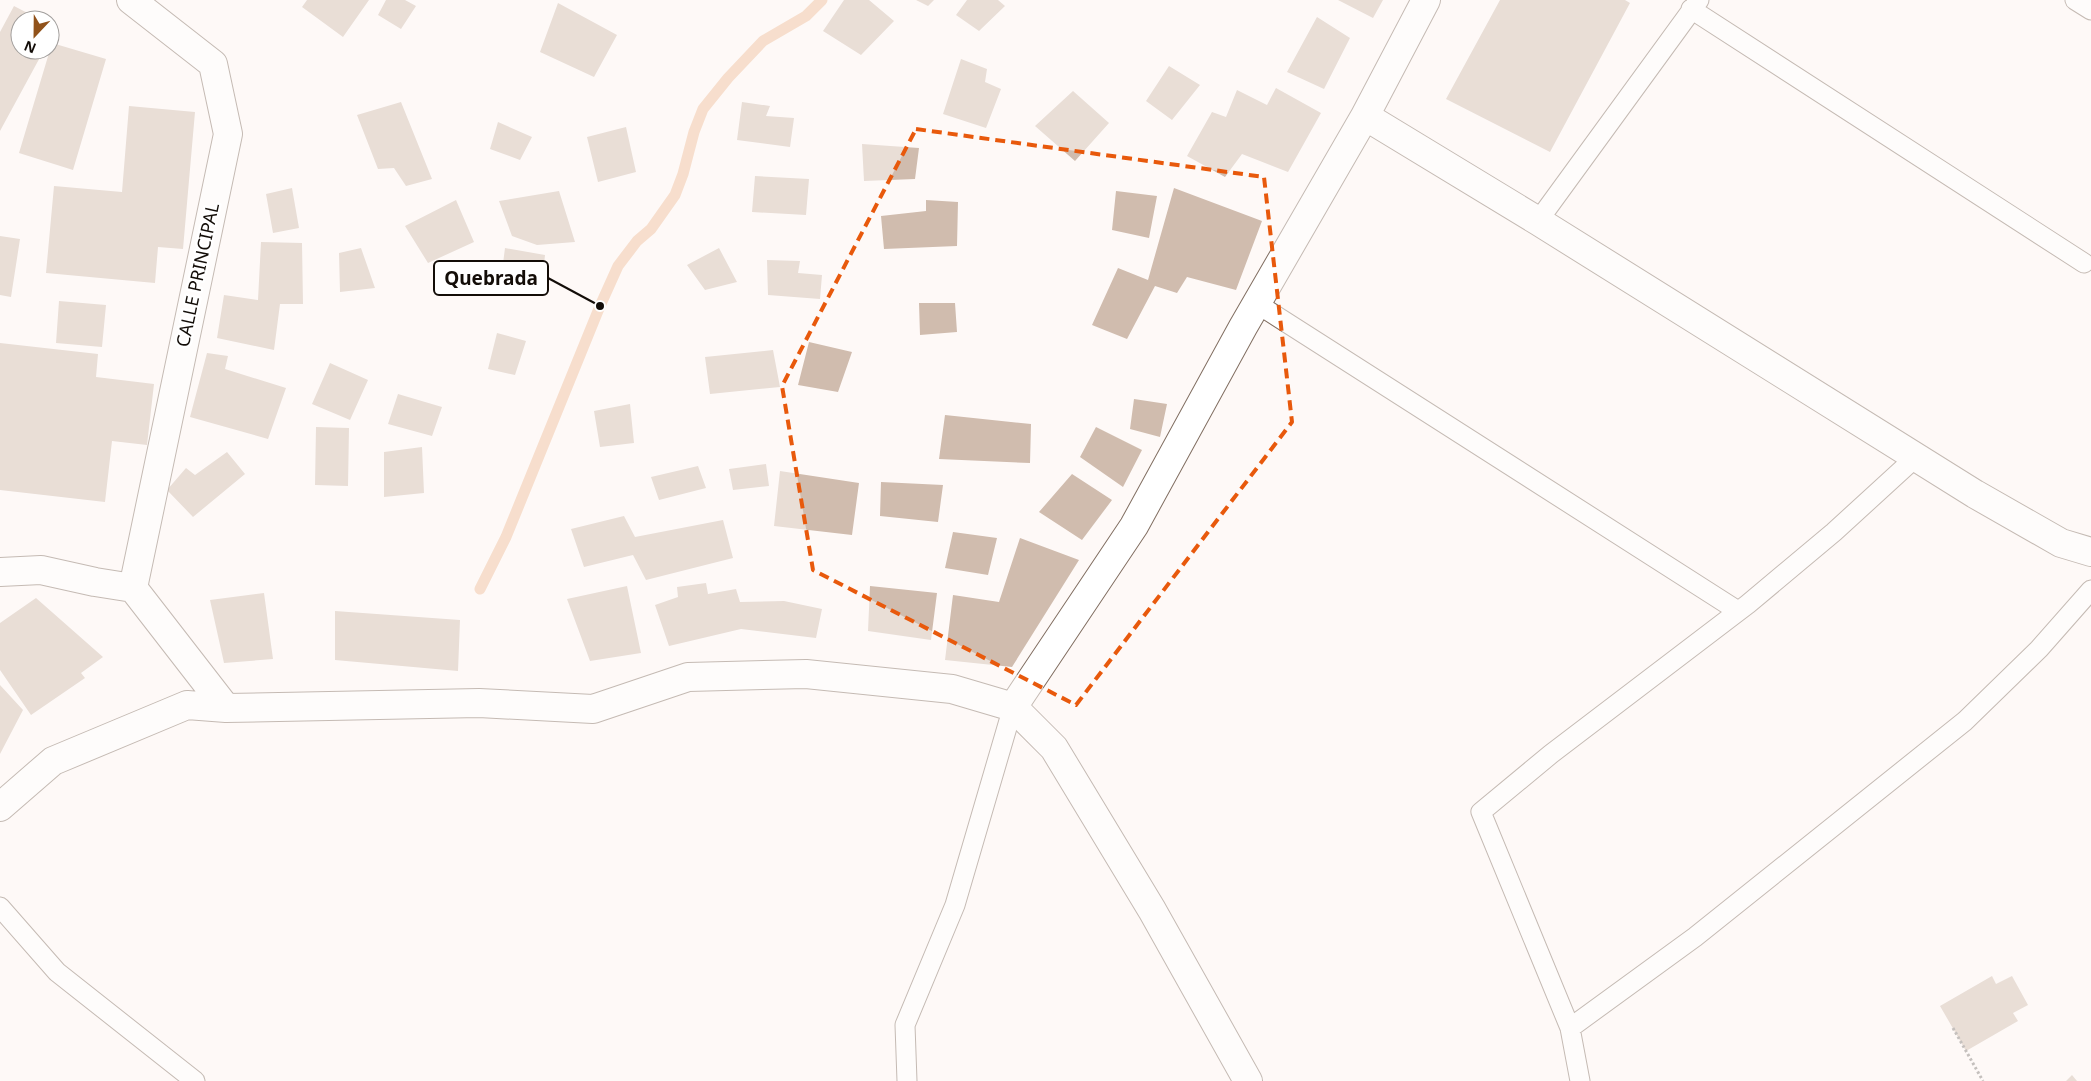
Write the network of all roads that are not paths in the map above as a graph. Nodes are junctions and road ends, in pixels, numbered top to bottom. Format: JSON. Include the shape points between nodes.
{"nodes":[{"id":1,"x":131,"y":0,"type":"edge"},
{"id":2,"x":1426,"y":0,"type":"edge"},
{"id":3,"x":2075,"y":0,"type":"edge"},
{"id":4,"x":1695,"y":5,"type":"edge"},
{"id":5,"x":2091,"y":10,"type":"edge"},
{"id":6,"x":1365,"y":116,"type":"junction"},
{"id":7,"x":1538,"y":221,"type":"junction"},
{"id":8,"x":2084,"y":263,"type":"dead end"},
{"id":9,"x":1256,"y":303,"type":"junction"},
{"id":10,"x":1916,"y":457,"type":"junction"},
{"id":11,"x":2091,"y":552,"type":"edge"},
{"id":12,"x":0,"y":572,"type":"edge"},
{"id":13,"x":133,"y":588,"type":"junction"},
{"id":14,"x":2091,"y":590,"type":"edge"},
{"id":15,"x":1738,"y":611,"type":"junction"},
{"id":16,"x":1013,"y":707,"type":"junction"},
{"id":17,"x":226,"y":708,"type":"junction"},
{"id":18,"x":0,"y":807,"type":"edge"},
{"id":19,"x":0,"y":907,"type":"edge"},
{"id":20,"x":1570,"y":1028,"type":"junction"},
{"id":21,"x":195,"y":1081,"type":"edge"},
{"id":22,"x":907,"y":1081,"type":"edge"},
{"id":23,"x":1248,"y":1081,"type":"edge"},
{"id":24,"x":1580,"y":1081,"type":"edge"}],
"edges":[{"from":1,"to":13,"type":"street","name":"CALLE PRINCIPAL","via":[[213,64],[228,134]]},
{"from":2,"to":6,"type":"street"},
{"from":3,"to":5,"type":"lane"},
{"from":4,"to":7,"type":"lane"},
{"from":4,"to":8,"type":"lane"},
{"from":6,"to":7,"type":"street"},
{"from":6,"to":9,"type":"street"},
{"from":7,"to":10,"type":"street"},
{"from":9,"to":15,"type":"lane"},
{"from":9,"to":16,"type":"street","via":[[1134,526]]},
{"from":10,"to":11,"type":"street","via":[[2061,543]]},
{"from":10,"to":15,"type":"lane","via":[[1834,532]]},
{"from":12,"to":13,"type":"street","via":[[41,570]]},
{"from":13,"to":17,"type":"street"},
{"from":14,"to":20,"type":"lane","via":[[2039,649],[1965,721],[1695,937]]},
{"from":15,"to":20,"type":"lane","via":[[1551,754],[1481,812]]},
{"from":16,"to":17,"type":"street","via":[[952,689],[806,674],[688,677],[593,709],[479,703]]},
{"from":16,"to":22,"type":"lane","via":[[954,905],[905,1025]]},
{"from":16,"to":23,"type":"street","via":[[1054,748],[1152,910]]},
{"from":17,"to":18,"type":"street","via":[[187,705],[53,761]]},
{"from":19,"to":21,"type":"lane","via":[[57,972]]},
{"from":20,"to":24,"type":"lane"}]}
